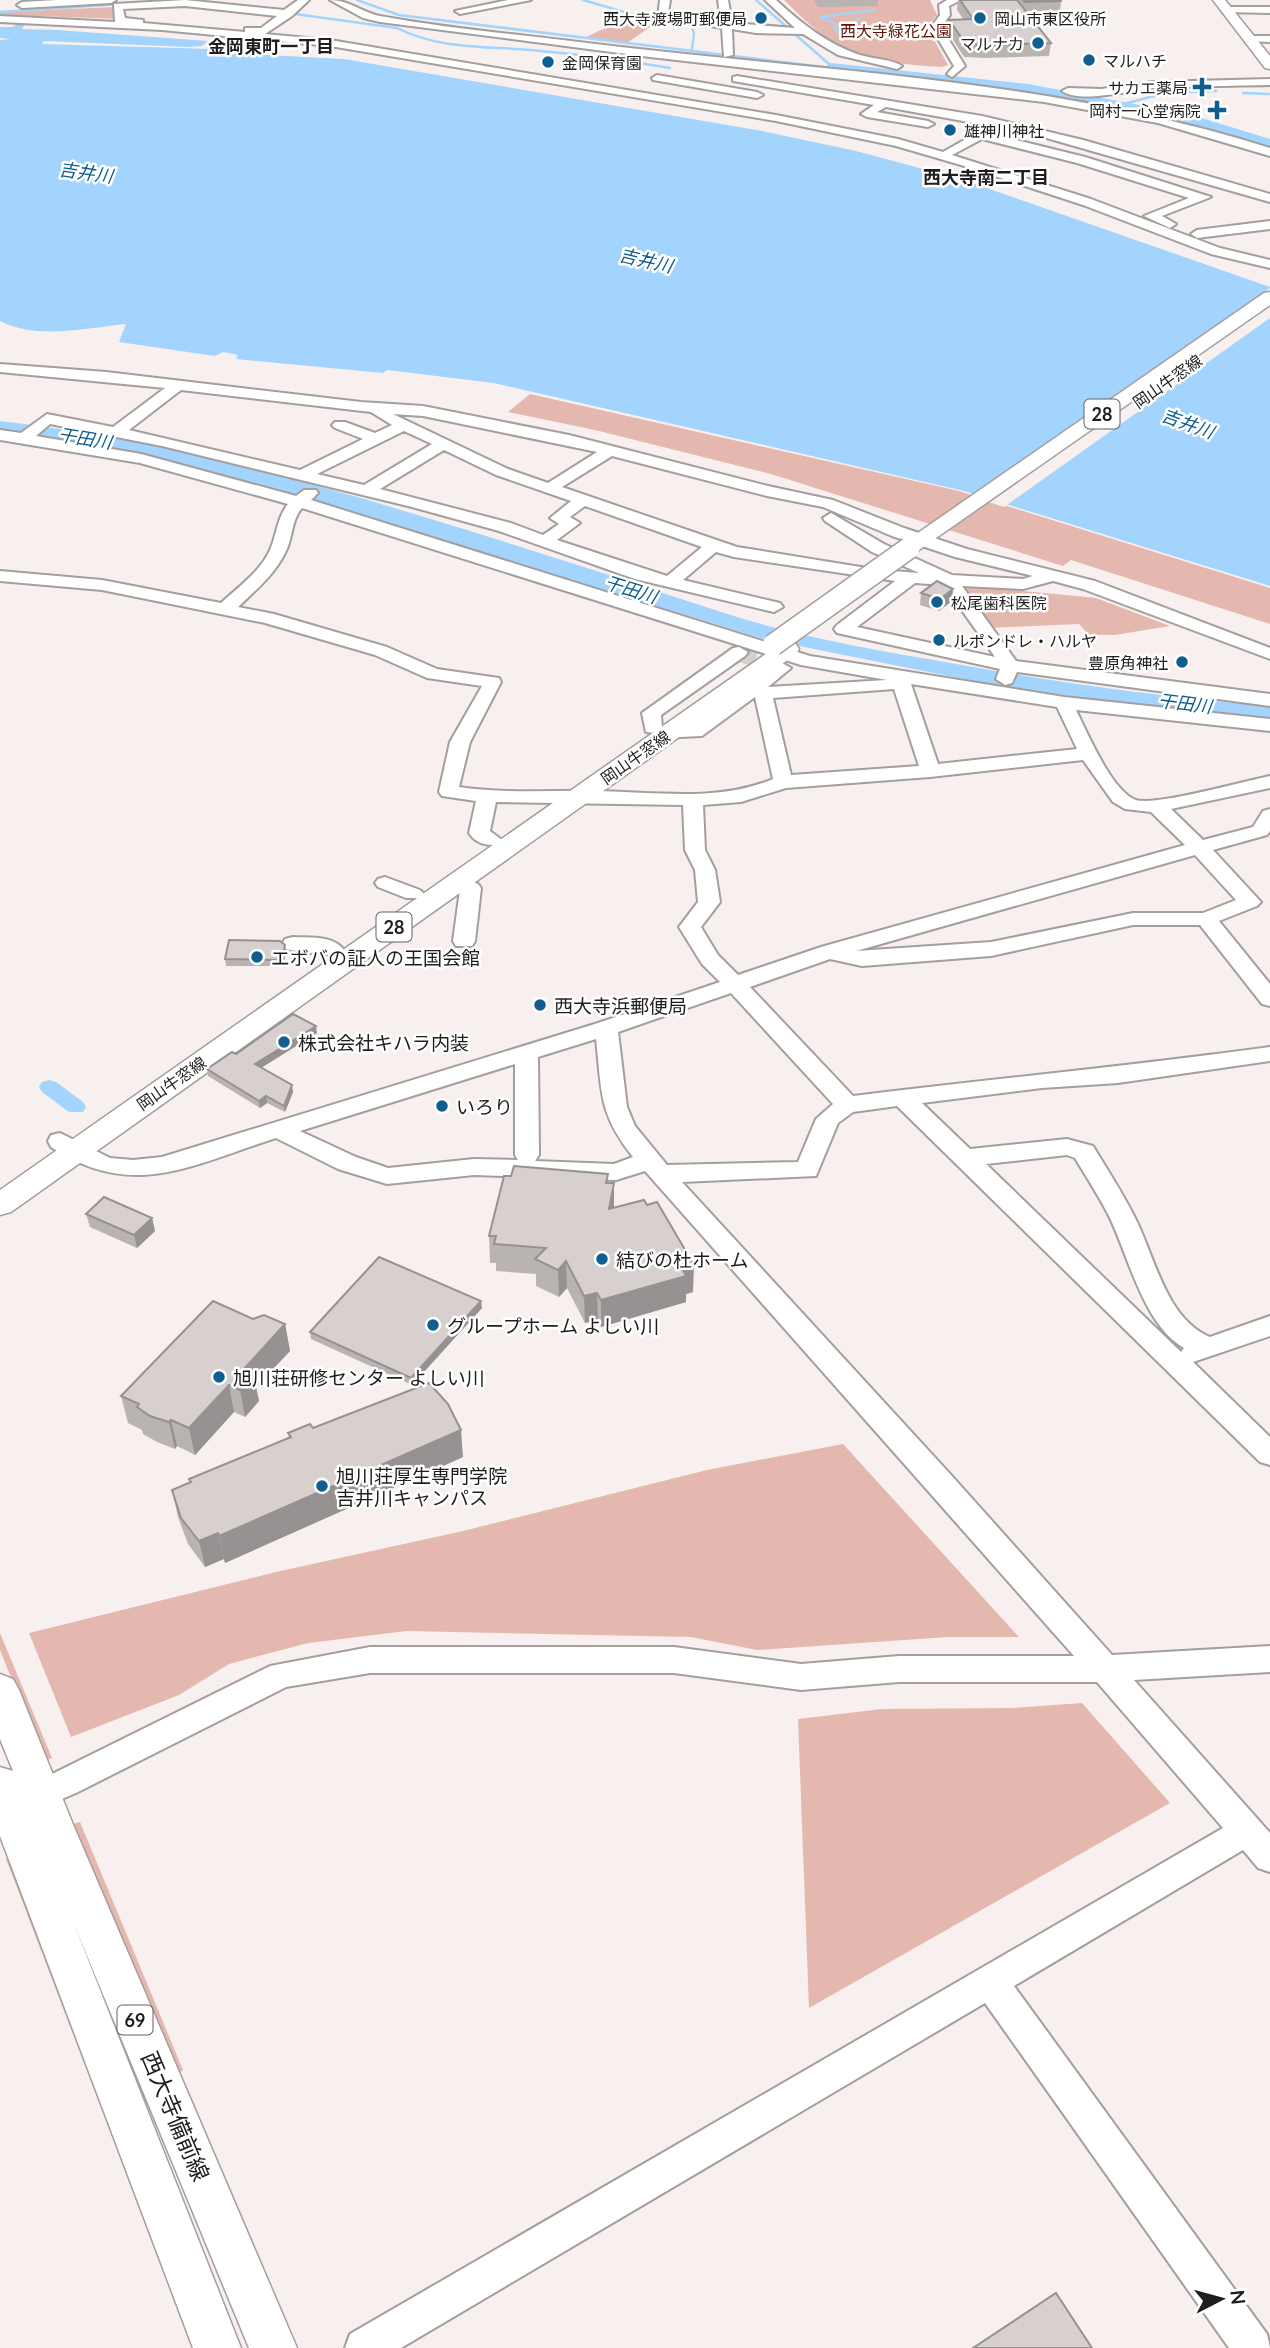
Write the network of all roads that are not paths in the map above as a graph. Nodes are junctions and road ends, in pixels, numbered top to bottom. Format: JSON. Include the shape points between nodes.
{"nodes":[{"id":1,"x":111,"y":0,"type":"edge"},
{"id":2,"x":304,"y":0,"type":"edge"},
{"id":3,"x":335,"y":0,"type":"edge"},
{"id":4,"x":526,"y":0,"type":"edge"},
{"id":5,"x":665,"y":0,"type":"edge"},
{"id":6,"x":723,"y":0,"type":"edge"},
{"id":7,"x":770,"y":0,"type":"edge"},
{"id":8,"x":938,"y":0,"type":"edge"},
{"id":9,"x":956,"y":0,"type":"edge"},
{"id":10,"x":374,"y":5,"type":"dead end"},
{"id":11,"x":1228,"y":5,"type":"edge"},
{"id":12,"x":13,"y":6,"type":"dead end"},
{"id":13,"x":1270,"y":10,"type":"edge"},
{"id":14,"x":247,"y":12,"type":"junction"},
{"id":15,"x":945,"y":13,"type":"junction"},
{"id":16,"x":120,"y":16,"type":"junction"},
{"id":17,"x":285,"y":16,"type":"junction"},
{"id":18,"x":0,"y":19,"type":"edge"},
{"id":19,"x":33,"y":20,"type":"junction"},
{"id":20,"x":162,"y":23,"type":"junction"},
{"id":21,"x":483,"y":24,"type":"junction"},
{"id":22,"x":727,"y":24,"type":"junction"},
{"id":23,"x":227,"y":25,"type":"junction"},
{"id":24,"x":267,"y":28,"type":"junction"},
{"id":25,"x":756,"y":30,"type":"junction"},
{"id":26,"x":797,"y":31,"type":"junction"},
{"id":27,"x":249,"y":34,"type":"junction"},
{"id":28,"x":332,"y":40,"type":"junction"},
{"id":29,"x":727,"y":40,"type":"junction"},
{"id":30,"x":1263,"y":42,"type":"edge"},
{"id":31,"x":727,"y":55,"type":"junction"},
{"id":32,"x":688,"y":59,"type":"junction"},
{"id":33,"x":856,"y":63,"type":"junction"},
{"id":34,"x":1270,"y":65,"type":"edge"},
{"id":35,"x":675,"y":68,"type":"junction"},
{"id":36,"x":908,"y":68,"type":"dead end"},
{"id":37,"x":839,"y":70,"type":"junction"},
{"id":38,"x":936,"y":72,"type":"dead end"},
{"id":39,"x":952,"y":74,"type":"junction"},
{"id":40,"x":657,"y":78,"type":"junction"},
{"id":41,"x":746,"y":81,"type":"junction"},
{"id":42,"x":1270,"y":82,"type":"edge"},
{"id":43,"x":981,"y":84,"type":"junction"},
{"id":44,"x":638,"y":89,"type":"junction"},
{"id":45,"x":729,"y":90,"type":"junction"},
{"id":46,"x":817,"y":93,"type":"junction"},
{"id":47,"x":777,"y":99,"type":"dead end"},
{"id":48,"x":710,"y":101,"type":"junction"},
{"id":49,"x":1091,"y":101,"type":"junction"},
{"id":50,"x":884,"y":103,"type":"junction"},
{"id":51,"x":793,"y":108,"type":"junction"},
{"id":52,"x":947,"y":111,"type":"junction"},
{"id":53,"x":860,"y":113,"type":"junction"},
{"id":54,"x":928,"y":124,"type":"junction"},
{"id":55,"x":849,"y":125,"type":"dead end"},
{"id":56,"x":902,"y":142,"type":"junction"},
{"id":57,"x":1270,"y":142,"type":"edge"},
{"id":58,"x":1106,"y":148,"type":"junction"},
{"id":59,"x":949,"y":152,"type":"junction"},
{"id":60,"x":1270,"y":152,"type":"edge"},
{"id":61,"x":1081,"y":160,"type":"junction"},
{"id":62,"x":1163,"y":166,"type":"junction"},
{"id":63,"x":1052,"y":174,"type":"junction"},
{"id":64,"x":1135,"y":176,"type":"junction"},
{"id":65,"x":1232,"y":187,"type":"junction"},
{"id":66,"x":1101,"y":190,"type":"junction"},
{"id":67,"x":1202,"y":198,"type":"junction"},
{"id":68,"x":1270,"y":198,"type":"edge"},
{"id":69,"x":1150,"y":216,"type":"junction"},
{"id":70,"x":1270,"y":225,"type":"edge"},
{"id":71,"x":1197,"y":234,"type":"junction"},
{"id":72,"x":1270,"y":262,"type":"edge"},
{"id":73,"x":1270,"y":297,"type":"edge"},
{"id":74,"x":1270,"y":309,"type":"edge"},
{"id":75,"x":0,"y":368,"type":"edge"},
{"id":76,"x":179,"y":384,"type":"junction"},
{"id":77,"x":317,"y":400,"type":"junction"},
{"id":78,"x":404,"y":402,"type":"dead end"},
{"id":79,"x":361,"y":407,"type":"junction"},
{"id":80,"x":340,"y":425,"type":"dead end"},
{"id":81,"x":404,"y":425,"type":"junction"},
{"id":82,"x":118,"y":431,"type":"junction"},
{"id":83,"x":0,"y":435,"type":"edge"},
{"id":84,"x":25,"y":437,"type":"junction"},
{"id":85,"x":376,"y":439,"type":"junction"},
{"id":86,"x":441,"y":445,"type":"junction"},
{"id":87,"x":611,"y":450,"type":"junction"},
{"id":88,"x":302,"y":475,"type":"junction"},
{"id":89,"x":327,"y":482,"type":"junction"},
{"id":90,"x":549,"y":489,"type":"junction"},
{"id":91,"x":368,"y":490,"type":"junction"},
{"id":92,"x":767,"y":491,"type":"junction"},
{"id":93,"x":300,"y":500,"type":"junction"},
{"id":94,"x":581,"y":501,"type":"junction"},
{"id":95,"x":544,"y":541,"type":"junction"},
{"id":96,"x":929,"y":542,"type":"junction"},
{"id":97,"x":714,"y":545,"type":"junction"},
{"id":98,"x":1051,"y":575,"type":"junction"},
{"id":99,"x":0,"y":576,"type":"edge"},
{"id":100,"x":910,"y":579,"type":"junction"},
{"id":101,"x":949,"y":580,"type":"junction"},
{"id":102,"x":669,"y":583,"type":"junction"},
{"id":103,"x":1088,"y":585,"type":"junction"},
{"id":104,"x":774,"y":607,"type":"dead end"},
{"id":105,"x":224,"y":610,"type":"junction"},
{"id":106,"x":1270,"y":641,"type":"edge"},
{"id":107,"x":739,"y":652,"type":"dead end"},
{"id":108,"x":778,"y":653,"type":"junction"},
{"id":109,"x":1270,"y":654,"type":"edge"},
{"id":110,"x":1009,"y":668,"type":"junction"},
{"id":111,"x":932,"y":682,"type":"junction"},
{"id":112,"x":902,"y":684,"type":"junction"},
{"id":113,"x":999,"y":691,"type":"junction"},
{"id":114,"x":757,"y":692,"type":"junction"},
{"id":115,"x":1270,"y":700,"type":"edge"},
{"id":116,"x":1064,"y":703,"type":"junction"},
{"id":117,"x":1270,"y":725,"type":"edge"},
{"id":118,"x":659,"y":731,"type":"junction"},
{"id":119,"x":1087,"y":754,"type":"junction"},
{"id":120,"x":930,"y":771,"type":"junction"},
{"id":121,"x":783,"y":782,"type":"junction"},
{"id":122,"x":1270,"y":782,"type":"edge"},
{"id":123,"x":565,"y":797,"type":"junction"},
{"id":124,"x":487,"y":798,"type":"junction"},
{"id":125,"x":693,"y":798,"type":"junction"},
{"id":126,"x":1156,"y":806,"type":"junction"},
{"id":127,"x":1267,"y":825,"type":"edge"},
{"id":128,"x":492,"y":839,"type":"junction"},
{"id":129,"x":1200,"y":848,"type":"junction"},
{"id":130,"x":459,"y":881,"type":"junction"},
{"id":131,"x":385,"y":883,"type":"dead end"},
{"id":132,"x":413,"y":894,"type":"junction"},
{"id":133,"x":1260,"y":901,"type":"edge"},
{"id":134,"x":1206,"y":919,"type":"junction"},
{"id":135,"x":464,"y":941,"type":"dead end"},
{"id":136,"x":293,"y":944,"type":"dead end"},
{"id":137,"x":333,"y":950,"type":"junction"},
{"id":138,"x":829,"y":952,"type":"junction"},
{"id":139,"x":734,"y":985,"type":"junction"},
{"id":140,"x":1270,"y":999,"type":"edge"},
{"id":141,"x":606,"y":1028,"type":"junction"},
{"id":142,"x":526,"y":1052,"type":"junction"},
{"id":143,"x":1270,"y":1054,"type":"edge"},
{"id":144,"x":904,"y":1099,"type":"junction"},
{"id":145,"x":847,"y":1105,"type":"junction"},
{"id":146,"x":275,"y":1129,"type":"junction"},
{"id":147,"x":68,"y":1146,"type":"junction"},
{"id":148,"x":527,"y":1155,"type":"dead end"},
{"id":149,"x":963,"y":1158,"type":"junction"},
{"id":150,"x":655,"y":1167,"type":"junction"},
{"id":151,"x":0,"y":1183,"type":"edge"},
{"id":152,"x":0,"y":1205,"type":"edge"},
{"id":153,"x":1270,"y":1326,"type":"edge"},
{"id":154,"x":1209,"y":1347,"type":"junction"},
{"id":155,"x":1174,"y":1362,"type":"junction"},
{"id":156,"x":1270,"y":1454,"type":"edge"},
{"id":157,"x":1270,"y":1659,"type":"edge"},
{"id":158,"x":1104,"y":1669,"type":"junction"},
{"id":159,"x":0,"y":1690,"type":"edge"},
{"id":160,"x":12,"y":1799,"type":"edge"},
{"id":161,"x":1247,"y":1831,"type":"junction"},
{"id":162,"x":1270,"y":1857,"type":"edge"},
{"id":163,"x":990,"y":1982,"type":"junction"},
{"id":164,"x":217,"y":2348,"type":"edge"},
{"id":165,"x":272,"y":2348,"type":"edge"},
{"id":166,"x":364,"y":2348,"type":"edge"},
{"id":167,"x":1253,"y":2348,"type":"edge"}],
"edges":[{"from":1,"to":12,"type":"street"},
{"from":2,"to":17,"type":"street"},
{"from":3,"to":32,"type":"street","via":[[373,18]]},
{"from":4,"to":21,"type":"street","via":[[456,8]]},
{"from":5,"to":22,"type":"street","via":[[662,15]]},
{"from":6,"to":22,"type":"street"},
{"from":7,"to":26,"type":"street"},
{"from":8,"to":15,"type":"street"},
{"from":9,"to":15,"type":"street","via":[[945,4]]},
{"from":10,"to":21,"type":"street","via":[[403,15]]},
{"from":11,"to":13,"type":"street"},
{"from":11,"to":30,"type":"main road"},
{"from":14,"to":16,"type":"street","via":[[185,3],[118,6]]},
{"from":14,"to":17,"type":"street"},
{"from":14,"to":23,"type":"street"},
{"from":15,"to":39,"type":"street","via":[[936,27],[960,66]]},
{"from":16,"to":19,"type":"street"},
{"from":16,"to":20,"type":"street"},
{"from":16,"to":23,"type":"street"},
{"from":17,"to":24,"type":"street"},
{"from":18,"to":19,"type":"street"},
{"from":19,"to":27,"type":"street"},
{"from":20,"to":23,"type":"street"},
{"from":20,"to":27,"type":"street"},
{"from":21,"to":31,"type":"street"},
{"from":22,"to":25,"type":"street"},
{"from":22,"to":29,"type":"street"},
{"from":23,"to":24,"type":"street"},
{"from":24,"to":28,"type":"street"},
{"from":25,"to":26,"type":"street"},
{"from":25,"to":29,"type":"street","via":[[754,41]]},
{"from":26,"to":33,"type":"street"},
{"from":27,"to":28,"type":"street"},
{"from":27,"to":56,"type":"street","via":[[628,92]]},
{"from":28,"to":44,"type":"street"},
{"from":29,"to":31,"type":"street"},
{"from":30,"to":34,"type":"main road"},
{"from":31,"to":37,"type":"street"},
{"from":32,"to":35,"type":"street"},
{"from":32,"to":37,"type":"street"},
{"from":33,"to":36,"type":"street"},
{"from":33,"to":37,"type":"street"},
{"from":35,"to":40,"type":"street"},
{"from":35,"to":41,"type":"street"},
{"from":37,"to":43,"type":"street"},
{"from":38,"to":39,"type":"street"},
{"from":39,"to":43,"type":"street"},
{"from":40,"to":44,"type":"street"},
{"from":40,"to":45,"type":"street"},
{"from":41,"to":45,"type":"street"},
{"from":41,"to":46,"type":"street"},
{"from":42,"to":49,"type":"street","via":[[1155,85]]},
{"from":43,"to":49,"type":"street"},
{"from":43,"to":52,"type":"street"},
{"from":44,"to":48,"type":"street"},
{"from":45,"to":47,"type":"street"},
{"from":45,"to":48,"type":"street"},
{"from":46,"to":50,"type":"street"},
{"from":46,"to":51,"type":"street"},
{"from":48,"to":51,"type":"street"},
{"from":49,"to":57,"type":"street","via":[[1189,116]]},
{"from":49,"to":60,"type":"street"},
{"from":50,"to":52,"type":"street"},
{"from":50,"to":53,"type":"street"},
{"from":51,"to":56,"type":"street"},
{"from":52,"to":54,"type":"street"},
{"from":52,"to":58,"type":"street"},
{"from":53,"to":54,"type":"street"},
{"from":53,"to":55,"type":"street"},
{"from":54,"to":56,"type":"street"},
{"from":56,"to":59,"type":"street"},
{"from":56,"to":72,"type":"street","via":[[1006,174],[1216,251]]},
{"from":58,"to":61,"type":"street"},
{"from":58,"to":62,"type":"street"},
{"from":59,"to":61,"type":"street","via":[[980,135]]},
{"from":59,"to":63,"type":"street"},
{"from":61,"to":63,"type":"street"},
{"from":61,"to":64,"type":"street"},
{"from":62,"to":64,"type":"street"},
{"from":62,"to":65,"type":"street"},
{"from":63,"to":66,"type":"street"},
{"from":64,"to":66,"type":"street"},
{"from":64,"to":67,"type":"street"},
{"from":65,"to":67,"type":"street"},
{"from":65,"to":68,"type":"street"},
{"from":66,"to":69,"type":"street"},
{"from":67,"to":69,"type":"street"},
{"from":69,"to":71,"type":"street"},
{"from":70,"to":71,"type":"street"},
{"from":71,"to":72,"type":"street"},
{"from":73,"to":96,"type":"main road","name":"岡山牛窓線","number":"28"},
{"from":74,"to":96,"type":"main road","name":"岡山牛窓線","number":"28"},
{"from":75,"to":76,"type":"street"},
{"from":76,"to":77,"type":"street"},
{"from":76,"to":82,"type":"street"},
{"from":77,"to":78,"type":"street"},
{"from":77,"to":79,"type":"street"},
{"from":79,"to":81,"type":"street"},
{"from":79,"to":87,"type":"street","via":[[456,416]]},
{"from":80,"to":85,"type":"street"},
{"from":81,"to":85,"type":"street"},
{"from":81,"to":86,"type":"street"},
{"from":82,"to":84,"type":"street","via":[[47,419]]},
{"from":82,"to":88,"type":"street"},
{"from":83,"to":84,"type":"street"},
{"from":84,"to":93,"type":"street","via":[[141,459]]},
{"from":85,"to":88,"type":"street"},
{"from":86,"to":90,"type":"street"},
{"from":86,"to":91,"type":"street"},
{"from":87,"to":90,"type":"street"},
{"from":87,"to":92,"type":"street"},
{"from":88,"to":89,"type":"street"},
{"from":89,"to":91,"type":"street"},
{"from":89,"to":93,"type":"street"},
{"from":90,"to":94,"type":"street"},
{"from":91,"to":95,"type":"street"},
{"from":92,"to":96,"type":"street","via":[[827,503]]},
{"from":92,"to":101,"type":"street","via":[[813,508],[878,548]]},
{"from":93,"to":105,"type":"street","via":[[289,509],[278,552]]},
{"from":93,"to":108,"type":"street"},
{"from":94,"to":95,"type":"street","via":[[558,518],[572,523]]},
{"from":94,"to":97,"type":"street"},
{"from":95,"to":102,"type":"street"},
{"from":96,"to":98,"type":"street"},
{"from":96,"to":108,"type":"main road","name":"岡山牛窓線","number":"28"},
{"from":97,"to":100,"type":"street","via":[[790,563]]},
{"from":97,"to":102,"type":"street"},
{"from":98,"to":101,"type":"street","via":[[1044,581],[1023,584]]},
{"from":98,"to":103,"type":"street"},
{"from":99,"to":105,"type":"street","via":[[102,585]]},
{"from":100,"to":101,"type":"street"},
{"from":100,"to":110,"type":"street","via":[[843,629]]},
{"from":101,"to":110,"type":"street"},
{"from":102,"to":104,"type":"street"},
{"from":103,"to":106,"type":"street"},
{"from":103,"to":109,"type":"street"},
{"from":105,"to":124,"type":"street","via":[[381,651],[433,674],[492,682],[463,734],[449,792]]},
{"from":107,"to":118,"type":"street","via":[[651,713]]},
{"from":108,"to":111,"type":"street"},
{"from":108,"to":114,"type":"street"},
{"from":108,"to":118,"type":"main road","name":"岡山牛窓線","number":"28"},
{"from":110,"to":113,"type":"street"},
{"from":110,"to":115,"type":"street"},
{"from":111,"to":112,"type":"street"},
{"from":111,"to":113,"type":"street"},
{"from":112,"to":114,"type":"street"},
{"from":112,"to":120,"type":"street"},
{"from":113,"to":116,"type":"street"},
{"from":114,"to":118,"type":"street","via":[[695,732]]},
{"from":114,"to":121,"type":"street"},
{"from":116,"to":117,"type":"street"},
{"from":116,"to":119,"type":"street"},
{"from":118,"to":123,"type":"main road","name":"岡山牛窓線","number":"28"},
{"from":119,"to":120,"type":"street"},
{"from":119,"to":126,"type":"street","via":[[1124,801]]},
{"from":120,"to":121,"type":"street"},
{"from":121,"to":125,"type":"street","via":[[747,795]]},
{"from":122,"to":126,"type":"street"},
{"from":123,"to":124,"type":"street"},
{"from":123,"to":125,"type":"street"},
{"from":123,"to":128,"type":"main road","name":"岡山牛窓線","number":"28"},
{"from":123,"to":130,"type":"main road","name":"岡山牛窓線","number":"28"},
{"from":124,"to":128,"type":"street","via":[[480,833]]},
{"from":125,"to":139,"type":"street","via":[[695,850],[705,870],[709,902],[690,927]]},
{"from":126,"to":129,"type":"street"},
{"from":127,"to":129,"type":"street"},
{"from":128,"to":132,"type":"main road","name":"岡山牛窓線","number":"28"},
{"from":129,"to":133,"type":"street"},
{"from":129,"to":138,"type":"street"},
{"from":130,"to":135,"type":"street","via":[[471,888]]},
{"from":130,"to":147,"type":"main road","name":"岡山牛窓線","number":"28"},
{"from":131,"to":132,"type":"street"},
{"from":132,"to":137,"type":"main road","name":"岡山牛窓線","number":"28"},
{"from":133,"to":134,"type":"street"},
{"from":134,"to":138,"type":"street","via":[[1133,919],[991,949],[862,959]]},
{"from":134,"to":140,"type":"street"},
{"from":136,"to":137,"type":"street","via":[[324,945]]},
{"from":137,"to":147,"type":"main road","name":"岡山牛窓線","number":"28"},
{"from":138,"to":139,"type":"street"},
{"from":139,"to":141,"type":"street"},
{"from":139,"to":145,"type":"street"},
{"from":141,"to":142,"type":"street"},
{"from":141,"to":150,"type":"street","via":[[615,1107],[624,1129]]},
{"from":142,"to":146,"type":"street"},
{"from":142,"to":148,"type":"street"},
{"from":143,"to":144,"type":"street"},
{"from":144,"to":145,"type":"street"},
{"from":144,"to":149,"type":"street"},
{"from":145,"to":150,"type":"street","via":[[828,1119],[807,1171]]},
{"from":146,"to":147,"type":"street","via":[[163,1165],[131,1170],[107,1168]]},
{"from":146,"to":150,"type":"street","via":[[347,1163],[387,1175],[474,1167],[616,1172]]},
{"from":147,"to":151,"type":"main road","name":"岡山牛窓線","number":"28"},
{"from":147,"to":152,"type":"main road","name":"岡山牛窓線","number":"28"},
{"from":149,"to":154,"type":"street","via":[[1074,1146],[1084,1152],[1122,1217],[1164,1312],[1181,1333]]},
{"from":149,"to":155,"type":"street"},
{"from":150,"to":158,"type":"street"},
{"from":153,"to":154,"type":"street"},
{"from":154,"to":155,"type":"street"},
{"from":155,"to":156,"type":"street"},
{"from":157,"to":158,"type":"street"},
{"from":158,"to":160,"type":"street","via":[[899,1669],[801,1677],[674,1660],[370,1660],[281,1675]]},
{"from":158,"to":161,"type":"street"},
{"from":159,"to":160,"type":"main road","name":"西大寺備前線","number":"69"},
{"from":160,"to":164,"type":"main road","name":"西大寺備前線","number":"69"},
{"from":160,"to":165,"type":"main road","name":"西大寺備前線","number":"69"},
{"from":161,"to":162,"type":"street"},
{"from":161,"to":163,"type":"street"},
{"from":163,"to":166,"type":"street"},
{"from":163,"to":167,"type":"street"}]}
